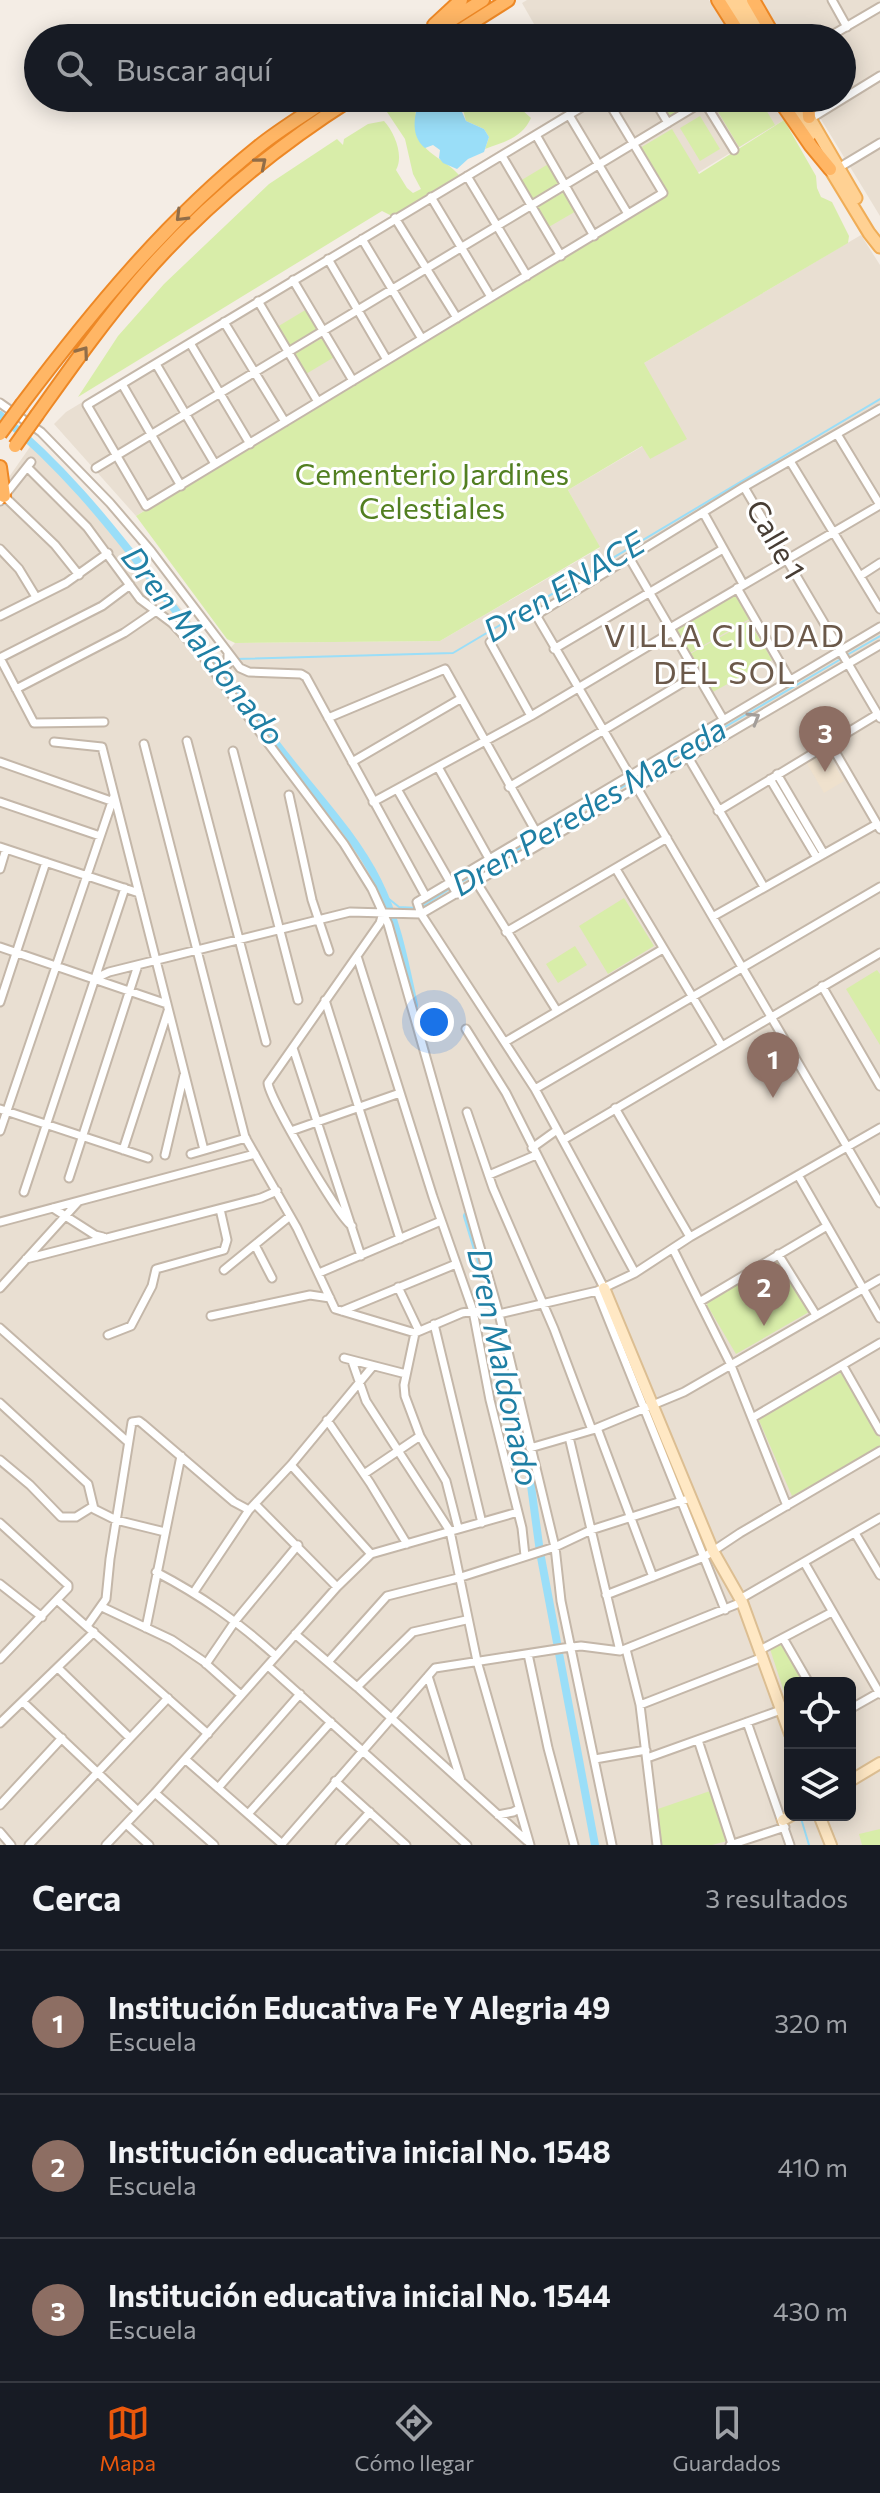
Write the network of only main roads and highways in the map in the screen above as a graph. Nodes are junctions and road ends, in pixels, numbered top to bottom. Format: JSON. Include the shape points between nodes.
{"nodes":[{"id":1,"x":461,"y":0,"type":"edge"},
{"id":2,"x":483,"y":0,"type":"edge"},
{"id":3,"x":508,"y":0,"type":"edge"},
{"id":4,"x":718,"y":0,"type":"edge"},
{"id":5,"x":729,"y":0,"type":"edge"},
{"id":6,"x":741,"y":0,"type":"edge"},
{"id":7,"x":757,"y":2,"type":"edge"},
{"id":8,"x":436,"y":24,"type":"edge"},
{"id":9,"x":444,"y":24,"type":"edge"},
{"id":10,"x":470,"y":24,"type":"edge"},
{"id":11,"x":733,"y":24,"type":"edge"},
{"id":12,"x":744,"y":24,"type":"edge"},
{"id":13,"x":756,"y":24,"type":"edge"},
{"id":14,"x":768,"y":24,"type":"edge"},
{"id":15,"x":309,"y":112,"type":"edge"},
{"id":16,"x":333,"y":112,"type":"edge"},
{"id":17,"x":788,"y":112,"type":"edge"},
{"id":18,"x":797,"y":112,"type":"edge"},
{"id":19,"x":806,"y":112,"type":"edge"},
{"id":20,"x":809,"y":112,"type":"edge"},
{"id":21,"x":810,"y":118,"type":"junction"},
{"id":22,"x":835,"y":168,"type":"junction"},
{"id":23,"x":880,"y":245,"type":"edge"},
{"id":24,"x":0,"y":434,"type":"edge"},
{"id":25,"x":0,"y":467,"type":"edge"},
{"id":26,"x":2,"y":498,"type":"edge"}],
"edges":[{"from":1,"to":8,"type":"highway"},
{"from":2,"to":9,"type":"highway"},
{"from":3,"to":10,"type":"highway"},
{"from":4,"to":11,"type":"highway"},
{"from":5,"to":12,"type":"main road"},
{"from":6,"to":13,"type":"main road"},
{"from":7,"to":14,"type":"highway"},
{"from":15,"to":24,"type":"highway","one_way":true,"bridge":true,"via":[[259,146],[131,267]]},
{"from":25,"to":16,"type":"highway","one_way":true,"bridge":true,"via":[[142,277],[267,157]]},
{"from":17,"to":22,"type":"highway","via":[[811,146]]},
{"from":18,"to":22,"type":"main road"},
{"from":19,"to":21,"type":"main road"},
{"from":20,"to":21,"type":"highway"},
{"from":21,"to":22,"type":"main road"},
{"from":22,"to":23,"type":"main road"},
{"from":25,"to":26,"type":"highway"}]}
